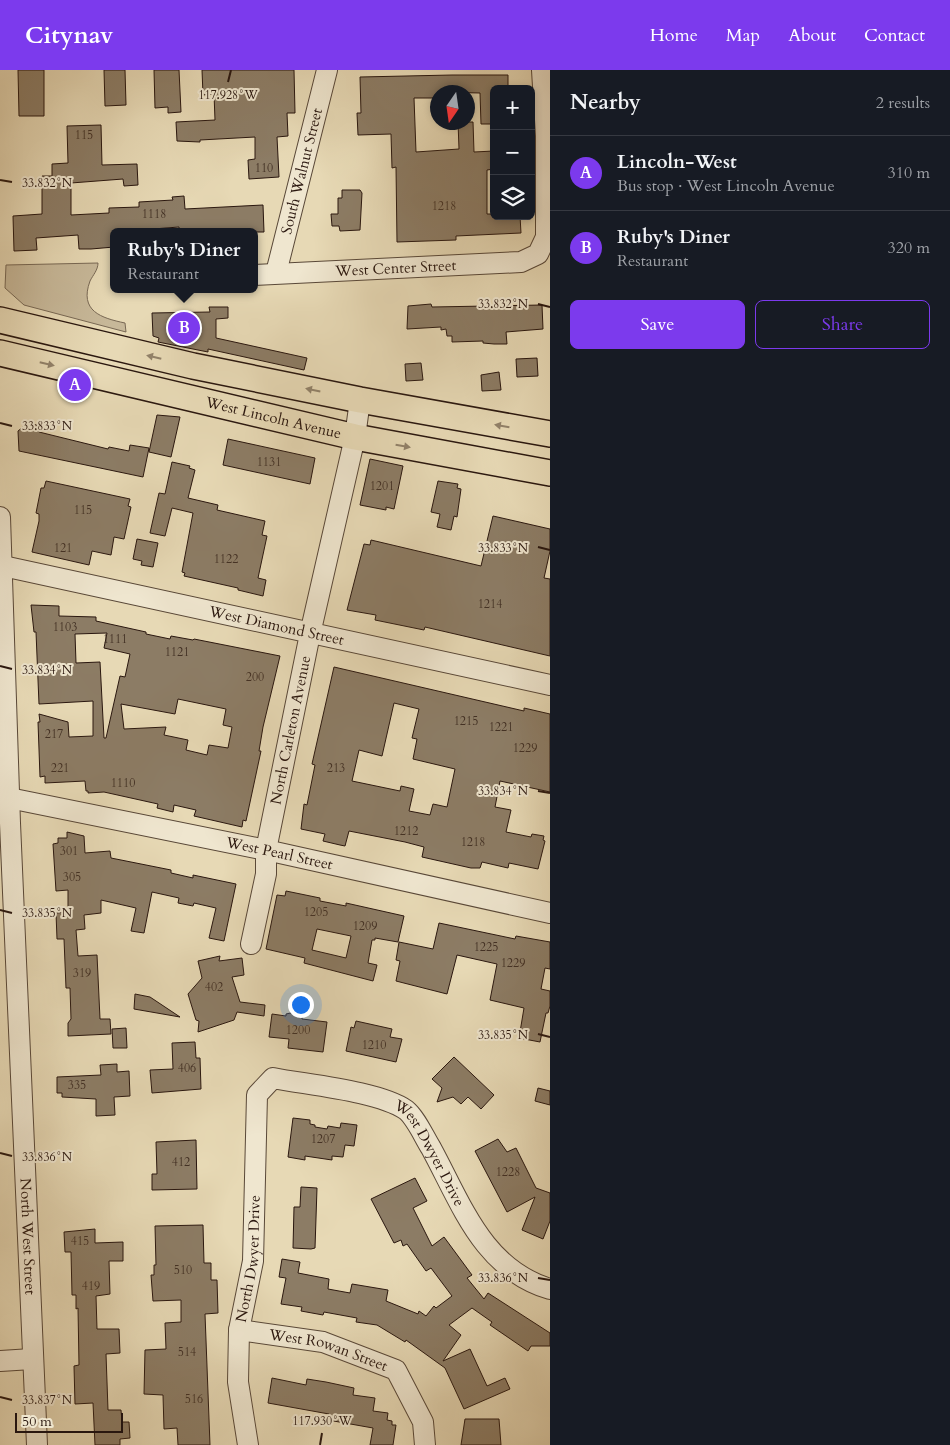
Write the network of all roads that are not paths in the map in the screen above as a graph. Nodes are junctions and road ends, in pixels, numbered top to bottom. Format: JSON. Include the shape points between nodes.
{"nodes":[{"id":1,"x":327,"y":70,"type":"edge"},
{"id":2,"x":542,"y":70,"type":"edge"},
{"id":3,"x":276,"y":274,"type":"junction"},
{"id":4,"x":258,"y":275,"type":"edge"},
{"id":5,"x":0,"y":320,"type":"edge"},
{"id":6,"x":0,"y":353,"type":"edge"},
{"id":7,"x":360,"y":400,"type":"junction"},
{"id":8,"x":550,"y":434,"type":"edge"},
{"id":9,"x":355,"y":437,"type":"junction"},
{"id":10,"x":550,"y":473,"type":"edge"},
{"id":11,"x":0,"y":517,"type":"edge"},
{"id":12,"x":3,"y":566,"type":"junction"},
{"id":13,"x":310,"y":634,"type":"junction"},
{"id":14,"x":550,"y":686,"type":"edge"},
{"id":15,"x":9,"y":798,"type":"junction"},
{"id":16,"x":5,"y":823,"type":"edge"},
{"id":17,"x":266,"y":850,"type":"junction"},
{"id":18,"x":550,"y":913,"type":"edge"},
{"id":19,"x":251,"y":944,"type":"dead end"},
{"id":20,"x":273,"y":1078,"type":"joint"},
{"id":21,"x":550,"y":1288,"type":"edge"},
{"id":22,"x":239,"y":1330,"type":"junction"},
{"id":23,"x":32,"y":1359,"type":"junction"},
{"id":24,"x":0,"y":1361,"type":"edge"},
{"id":25,"x":37,"y":1445,"type":"edge"},
{"id":26,"x":248,"y":1445,"type":"edge"},
{"id":27,"x":424,"y":1445,"type":"edge"}],
"edges":[{"from":1,"to":3,"type":"street","name":"South Walnut Street"},
{"from":2,"to":3,"type":"street","name":"West Center Street","via":[[546,237],[538,254],[521,262]]},
{"from":3,"to":4,"type":"street","name":"West Center Street"},
{"from":7,"to":5,"type":"main road","one_way":true,"via":[[193,366]]},
{"from":6,"to":9,"type":"main road","name":"West Lincoln Avenue","one_way":true},
{"from":8,"to":7,"type":"main road","one_way":true},
{"from":7,"to":9,"type":"street","name":"North Carleton Avenue"},
{"from":9,"to":10,"type":"main road","name":"West Lincoln Avenue","one_way":true},
{"from":9,"to":13,"type":"street","name":"North Carleton Avenue"},
{"from":11,"to":12,"type":"street","name":"North West Street"},
{"from":12,"to":13,"type":"street","name":"West Diamond Street"},
{"from":12,"to":15,"type":"street","name":"North West Street"},
{"from":13,"to":14,"type":"street","name":"West Diamond Street"},
{"from":13,"to":17,"type":"street","name":"North Carleton Avenue"},
{"from":15,"to":16,"type":"street","name":"North West Street"},
{"from":15,"to":17,"type":"street","name":"West Pearl Street"},
{"from":16,"to":23,"type":"street","name":"North West Street"},
{"from":17,"to":18,"type":"street","name":"West Pearl Street"},
{"from":17,"to":19,"type":"street","name":"North Carleton Avenue","via":[[266,874]]},
{"from":20,"to":21,"type":"street","name":"West Dwyer Drive","via":[[385,1098],[408,1111],[485,1246],[512,1272]]},
{"from":20,"to":22,"type":"street","name":"North Dwyer Drive","via":[[257,1095],[253,1261]]},
{"from":22,"to":26,"type":"street","name":"North Dwyer Drive","via":[[238,1382]]},
{"from":22,"to":27,"type":"street","name":"West Rowan Street","via":[[324,1342],[396,1370],[423,1422]]},
{"from":23,"to":24,"type":"street"},
{"from":23,"to":25,"type":"street","name":"North West Street"}]}
